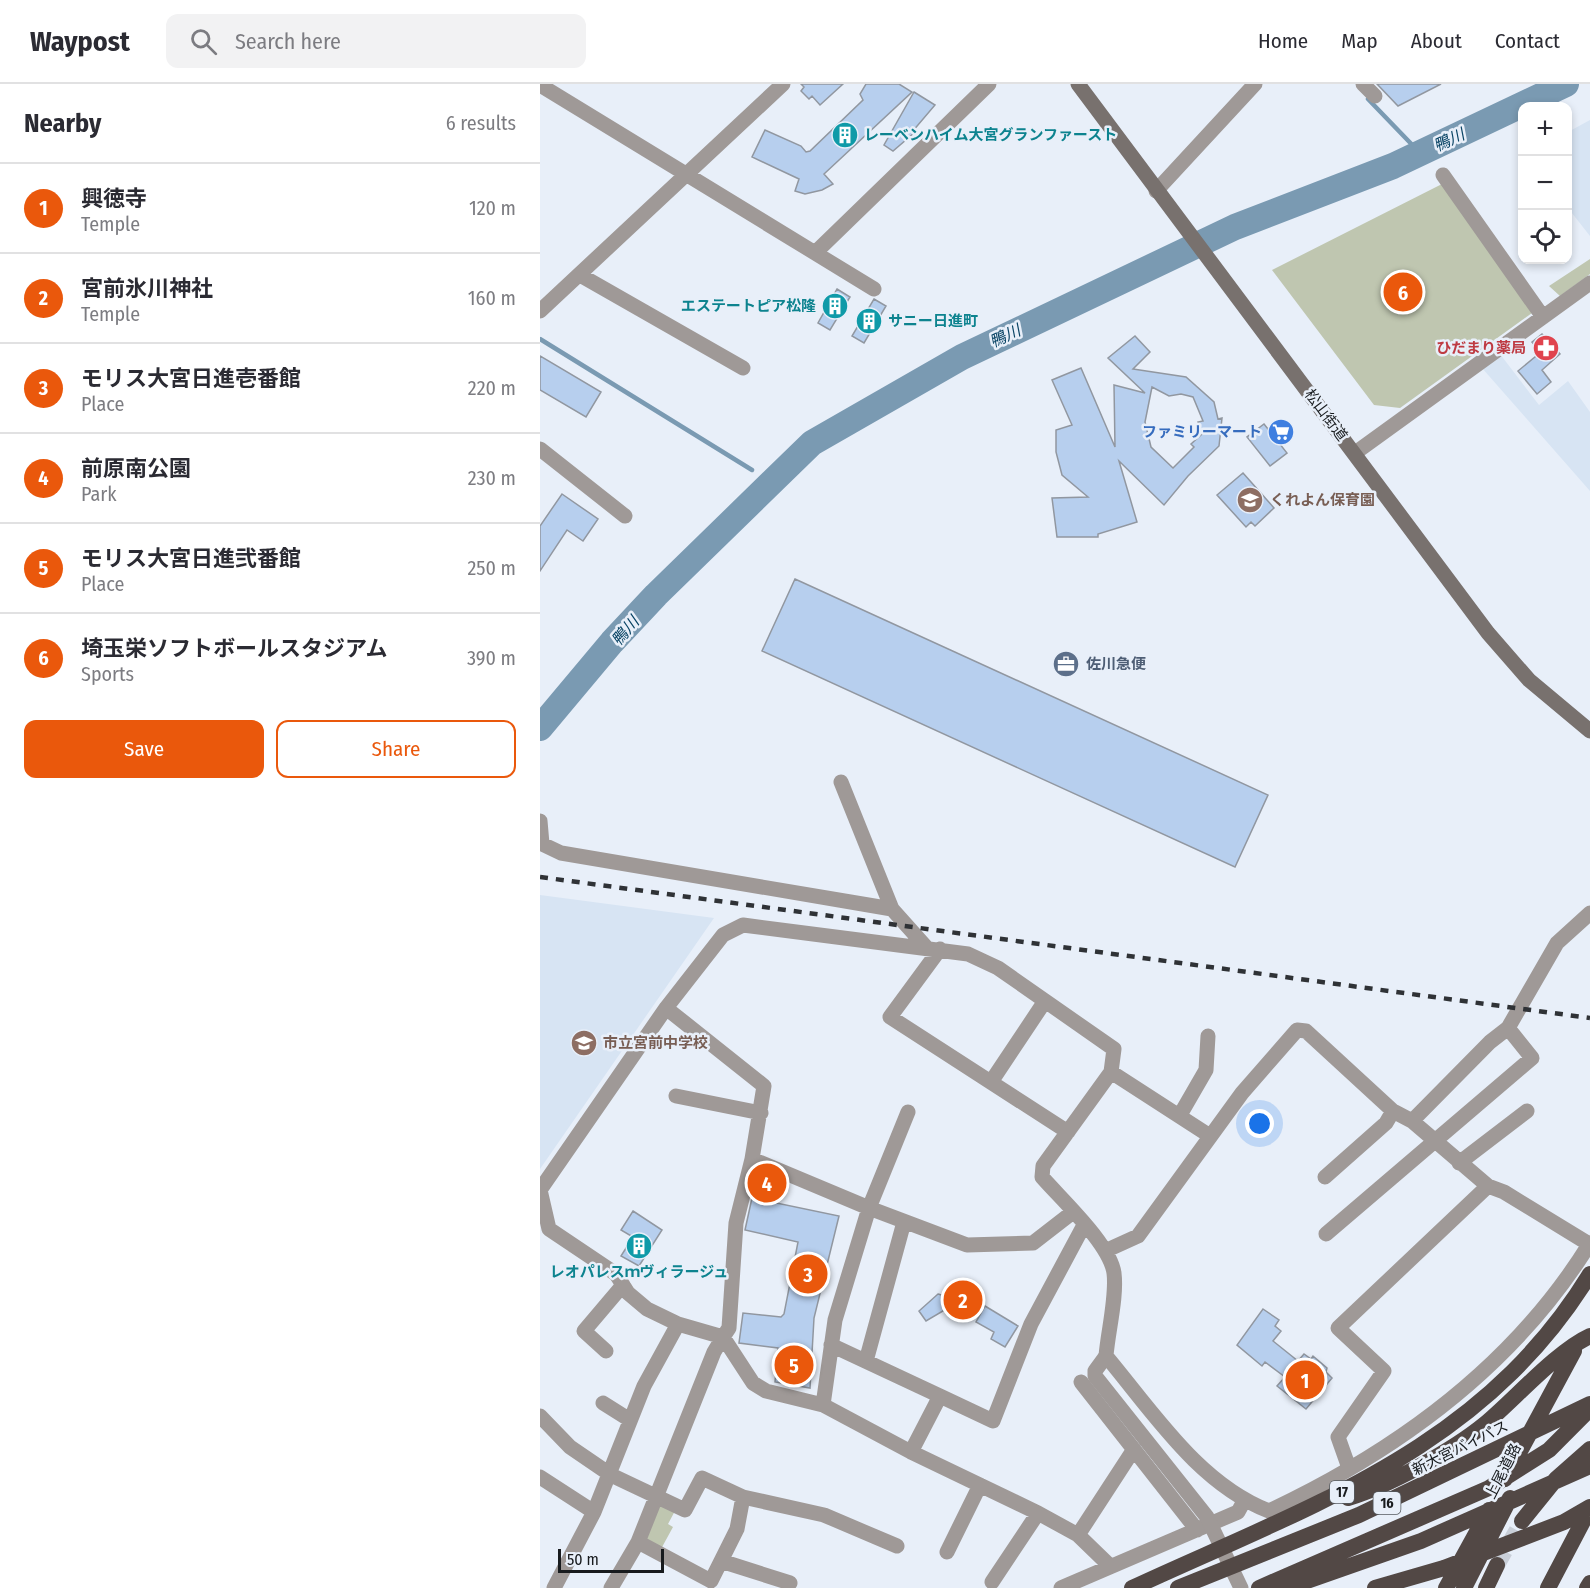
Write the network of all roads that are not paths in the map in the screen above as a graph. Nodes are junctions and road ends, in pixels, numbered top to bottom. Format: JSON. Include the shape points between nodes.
{"nodes":[{"id":1,"x":783,"y":84,"type":"edge"},
{"id":2,"x":989,"y":84,"type":"edge"},
{"id":3,"x":1078,"y":84,"type":"edge"},
{"id":4,"x":1255,"y":84,"type":"edge"},
{"id":5,"x":1363,"y":84,"type":"edge"},
{"id":6,"x":540,"y":85,"type":"edge"},
{"id":7,"x":1375,"y":96,"type":"dead end"},
{"id":8,"x":1443,"y":175,"type":"dead end"},
{"id":9,"x":686,"y":176,"type":"junction"},
{"id":10,"x":1156,"y":191,"type":"junction"},
{"id":11,"x":816,"y":252,"type":"junction"},
{"id":12,"x":580,"y":274,"type":"junction"},
{"id":13,"x":1590,"y":283,"type":"edge"},
{"id":14,"x":874,"y":289,"type":"dead end"},
{"id":15,"x":540,"y":310,"type":"edge"},
{"id":16,"x":1543,"y":317,"type":"junction"},
{"id":17,"x":743,"y":368,"type":"dead end"},
{"id":18,"x":540,"y":449,"type":"edge"},
{"id":19,"x":1355,"y":453,"type":"junction"},
{"id":20,"x":625,"y":516,"type":"dead end"},
{"id":21,"x":1588,"y":726,"type":"edge"},
{"id":22,"x":841,"y":782,"type":"dead end"},
{"id":23,"x":540,"y":821,"type":"edge"},
{"id":24,"x":892,"y":909,"type":"junction"},
{"id":25,"x":1590,"y":913,"type":"edge"},
{"id":26,"x":933,"y":948,"type":"junction"},
{"id":27,"x":1045,"y":1001,"type":"junction"},
{"id":28,"x":666,"y":1008,"type":"junction"},
{"id":29,"x":1508,"y":1028,"type":"junction"},
{"id":30,"x":1208,"y":1036,"type":"dead end"},
{"id":31,"x":1111,"y":1072,"type":"junction"},
{"id":32,"x":991,"y":1082,"type":"junction"},
{"id":33,"x":676,"y":1096,"type":"dead end"},
{"id":34,"x":1393,"y":1111,"type":"junction"},
{"id":35,"x":1527,"y":1111,"type":"dead end"},
{"id":36,"x":908,"y":1112,"type":"dead end"},
{"id":37,"x":761,"y":1113,"type":"junction"},
{"id":38,"x":1180,"y":1115,"type":"junction"},
{"id":39,"x":1412,"y":1121,"type":"junction"},
{"id":40,"x":1068,"y":1132,"type":"junction"},
{"id":41,"x":1210,"y":1136,"type":"junction"},
{"id":42,"x":1434,"y":1139,"type":"junction"},
{"id":43,"x":752,"y":1159,"type":"junction"},
{"id":44,"x":1459,"y":1163,"type":"junction"},
{"id":45,"x":1325,"y":1177,"type":"dead end"},
{"id":46,"x":1488,"y":1186,"type":"junction"},
{"id":47,"x":869,"y":1208,"type":"junction"},
{"id":48,"x":1073,"y":1212,"type":"junction"},
{"id":49,"x":904,"y":1222,"type":"junction"},
{"id":50,"x":1084,"y":1225,"type":"junction"},
{"id":51,"x":1326,"y":1234,"type":"dead end"},
{"id":52,"x":1590,"y":1243,"type":"edge"},
{"id":53,"x":1106,"y":1251,"type":"junction"},
{"id":54,"x":1590,"y":1274,"type":"edge"},
{"id":55,"x":623,"y":1286,"type":"junction"},
{"id":56,"x":678,"y":1324,"type":"junction"},
{"id":57,"x":1590,"y":1327,"type":"edge"},
{"id":58,"x":723,"y":1337,"type":"junction"},
{"id":59,"x":1590,"y":1337,"type":"edge"},
{"id":60,"x":831,"y":1345,"type":"junction"},
{"id":61,"x":606,"y":1351,"type":"dead end"},
{"id":62,"x":1106,"y":1356,"type":"junction"},
{"id":63,"x":866,"y":1361,"type":"junction"},
{"id":64,"x":1081,"y":1382,"type":"dead end"},
{"id":65,"x":940,"y":1396,"type":"junction"},
{"id":66,"x":603,"y":1403,"type":"dead end"},
{"id":67,"x":823,"y":1405,"type":"junction"},
{"id":68,"x":1590,"y":1406,"type":"edge"},
{"id":69,"x":540,"y":1416,"type":"edge"},
{"id":70,"x":630,"y":1420,"type":"junction"},
{"id":71,"x":1134,"y":1449,"type":"junction"},
{"id":72,"x":1590,"y":1449,"type":"edge"},
{"id":73,"x":911,"y":1452,"type":"junction"},
{"id":74,"x":1590,"y":1466,"type":"edge"},
{"id":75,"x":1349,"y":1468,"type":"junction"},
{"id":76,"x":611,"y":1475,"type":"junction"},
{"id":77,"x":540,"y":1477,"type":"edge"},
{"id":78,"x":980,"y":1485,"type":"junction"},
{"id":79,"x":743,"y":1497,"type":"junction"},
{"id":80,"x":656,"y":1498,"type":"junction"},
{"id":81,"x":1244,"y":1501,"type":"junction"},
{"id":82,"x":1590,"y":1508,"type":"edge"},
{"id":83,"x":1269,"y":1511,"type":"junction"},
{"id":84,"x":594,"y":1512,"type":"junction"},
{"id":85,"x":1038,"y":1513,"type":"junction"},
{"id":86,"x":1300,"y":1514,"type":"junction"},
{"id":87,"x":1522,"y":1521,"type":"tunnel mouth"},
{"id":88,"x":1197,"y":1530,"type":"junction"},
{"id":89,"x":1078,"y":1535,"type":"junction"},
{"id":90,"x":638,"y":1542,"type":"junction"},
{"id":91,"x":897,"y":1546,"type":"dead end"},
{"id":92,"x":947,"y":1552,"type":"dead end"},
{"id":93,"x":721,"y":1561,"type":"junction"},
{"id":94,"x":1497,"y":1565,"type":"tunnel mouth"},
{"id":95,"x":1110,"y":1566,"type":"junction"},
{"id":96,"x":992,"y":1582,"type":"dead end"},
{"id":97,"x":790,"y":1583,"type":"dead end"},
{"id":98,"x":1590,"y":1583,"type":"edge"},
{"id":99,"x":1262,"y":1587,"type":"edge"},
{"id":100,"x":554,"y":1588,"type":"edge"},
{"id":101,"x":611,"y":1588,"type":"edge"},
{"id":102,"x":1061,"y":1588,"type":"edge"},
{"id":103,"x":1132,"y":1588,"type":"edge"},
{"id":104,"x":1178,"y":1588,"type":"edge"},
{"id":105,"x":1241,"y":1588,"type":"edge"},
{"id":106,"x":1375,"y":1588,"type":"edge"},
{"id":107,"x":1446,"y":1588,"type":"edge"},
{"id":108,"x":1464,"y":1588,"type":"edge"},
{"id":109,"x":1486,"y":1588,"type":"edge"},
{"id":110,"x":1548,"y":1588,"type":"edge"},
{"id":111,"x":1587,"y":1588,"type":"edge"}],
"edges":[{"from":1,"to":9,"type":"street"},
{"from":2,"to":11,"type":"street"},
{"from":3,"to":10,"type":"main road","name":"松山街道"},
{"from":4,"to":10,"type":"street"},
{"from":5,"to":7,"type":"street"},
{"from":6,"to":9,"type":"street"},
{"from":8,"to":16,"type":"street"},
{"from":9,"to":11,"type":"street"},
{"from":9,"to":12,"type":"street"},
{"from":10,"to":19,"type":"main road","name":"松山街道"},
{"from":11,"to":14,"type":"street"},
{"from":12,"to":15,"type":"street"},
{"from":12,"to":17,"type":"street"},
{"from":13,"to":16,"type":"street"},
{"from":16,"to":19,"type":"street"},
{"from":18,"to":20,"type":"street"},
{"from":19,"to":21,"type":"main road","name":"松山街道","via":[[1508,658],[1553,702]]},
{"from":22,"to":24,"type":"street"},
{"from":23,"to":24,"type":"street","via":[[542,844],[561,853]]},
{"from":24,"to":26,"type":"street"},
{"from":25,"to":29,"type":"street","via":[[1557,943]]},
{"from":26,"to":27,"type":"street","via":[[968,954],[998,968]]},
{"from":26,"to":28,"type":"street","via":[[743,925],[723,935]]},
{"from":26,"to":32,"type":"street","via":[[890,1017]]},
{"from":27,"to":31,"type":"street","via":[[1114,1049]]},
{"from":27,"to":32,"type":"street"},
{"from":28,"to":37,"type":"street","via":[[764,1086]]},
{"from":28,"to":55,"type":"street","via":[[540,1190],[549,1229],[616,1274]]},
{"from":29,"to":39,"type":"street"},
{"from":29,"to":42,"type":"street","via":[[1532,1058]]},
{"from":30,"to":38,"type":"street","via":[[1206,1070]]},
{"from":31,"to":38,"type":"street"},
{"from":31,"to":40,"type":"street"},
{"from":32,"to":40,"type":"street"},
{"from":33,"to":37,"type":"street"},
{"from":34,"to":39,"type":"street"},
{"from":34,"to":41,"type":"street","via":[[1306,1031],[1297,1030]]},
{"from":34,"to":45,"type":"street","via":[[1386,1123]]},
{"from":35,"to":44,"type":"street"},
{"from":36,"to":47,"type":"street"},
{"from":37,"to":43,"type":"street"},
{"from":38,"to":41,"type":"street"},
{"from":39,"to":42,"type":"street"},
{"from":40,"to":48,"type":"street","via":[[1043,1166],[1042,1177]]},
{"from":41,"to":53,"type":"street","via":[[1138,1236]]},
{"from":42,"to":44,"type":"street"},
{"from":42,"to":51,"type":"street"},
{"from":43,"to":47,"type":"street"},
{"from":43,"to":58,"type":"street","via":[[736,1223],[729,1328]]},
{"from":44,"to":46,"type":"street"},
{"from":46,"to":52,"type":"street"},
{"from":46,"to":75,"type":"street","via":[[1338,1328],[1384,1371],[1338,1437]]},
{"from":47,"to":49,"type":"street"},
{"from":47,"to":60,"type":"street"},
{"from":48,"to":49,"type":"street","via":[[1033,1243],[967,1245]]},
{"from":48,"to":50,"type":"street"},
{"from":49,"to":63,"type":"street"},
{"from":50,"to":53,"type":"street"},
{"from":50,"to":65,"type":"street","via":[[1031,1324],[993,1421]]},
{"from":52,"to":75,"type":"street","via":[[1566,1281],[1491,1367],[1429,1418]]},
{"from":53,"to":62,"type":"street","via":[[1114,1275]]},
{"from":54,"to":86,"type":"highway","number":"17","via":[[1527,1355],[1467,1412],[1375,1475]]},
{"from":55,"to":56,"type":"street","via":[[647,1309]]},
{"from":55,"to":61,"type":"street","via":[[584,1331]]},
{"from":56,"to":58,"type":"street"},
{"from":56,"to":70,"type":"street"},
{"from":57,"to":107,"type":"highway"},
{"from":58,"to":67,"type":"street","via":[[753,1383],[766,1391]]},
{"from":58,"to":80,"type":"street"},
{"from":59,"to":86,"type":"highway","via":[[1483,1425],[1414,1469],[1367,1492]]},
{"from":59,"to":108,"type":"highway","name":"上尾道路"},
{"from":60,"to":63,"type":"street"},
{"from":60,"to":67,"type":"street"},
{"from":62,"to":81,"type":"street","via":[[1192,1460]]},
{"from":62,"to":105,"type":"street","via":[[1095,1376],[1207,1517]]},
{"from":63,"to":65,"type":"street"},
{"from":64,"to":71,"type":"street"},
{"from":65,"to":73,"type":"street"},
{"from":66,"to":70,"type":"street"},
{"from":67,"to":73,"type":"street"},
{"from":68,"to":99,"type":"highway","name":"新大宮バイパス","via":[[1549,1450],[1518,1472],[1463,1501]]},
{"from":68,"to":104,"type":"highway","name":"新大宮バイパス","number":"16","via":[[1359,1515]]},
{"from":69,"to":76,"type":"street","via":[[570,1447]]},
{"from":70,"to":76,"type":"street"},
{"from":71,"to":88,"type":"street"},
{"from":71,"to":89,"type":"street"},
{"from":72,"to":87,"type":"highway","via":[[1556,1479]]},
{"from":73,"to":78,"type":"street"},
{"from":74,"to":99,"type":"highway","name":"新大宮バイパス","via":[[1421,1541],[1304,1582]]},
{"from":75,"to":83,"type":"street"},
{"from":76,"to":80,"type":"street"},
{"from":76,"to":84,"type":"street"},
{"from":77,"to":84,"type":"street"},
{"from":78,"to":85,"type":"street"},
{"from":78,"to":92,"type":"street"},
{"from":79,"to":80,"type":"street","via":[[702,1478],[685,1510]]},
{"from":79,"to":91,"type":"street","via":[[824,1515]]},
{"from":79,"to":93,"type":"street","via":[[737,1529]]},
{"from":80,"to":90,"type":"street"},
{"from":81,"to":83,"type":"street"},
{"from":81,"to":88,"type":"street","via":[[1238,1512]]},
{"from":82,"to":106,"type":"highway","via":[[1455,1564]]},
{"from":82,"to":110,"type":"highway"},
{"from":83,"to":86,"type":"street"},
{"from":84,"to":100,"type":"street"},
{"from":85,"to":89,"type":"street"},
{"from":85,"to":96,"type":"street"},
{"from":86,"to":103,"type":"highway","number":"17"},
{"from":88,"to":95,"type":"street"},
{"from":89,"to":95,"type":"street"},
{"from":90,"to":93,"type":"street","via":[[711,1581]]},
{"from":90,"to":101,"type":"street"},
{"from":93,"to":97,"type":"street"},
{"from":94,"to":109,"type":"highway"},
{"from":95,"to":102,"type":"street"},
{"from":98,"to":111,"type":"highway"}]}
